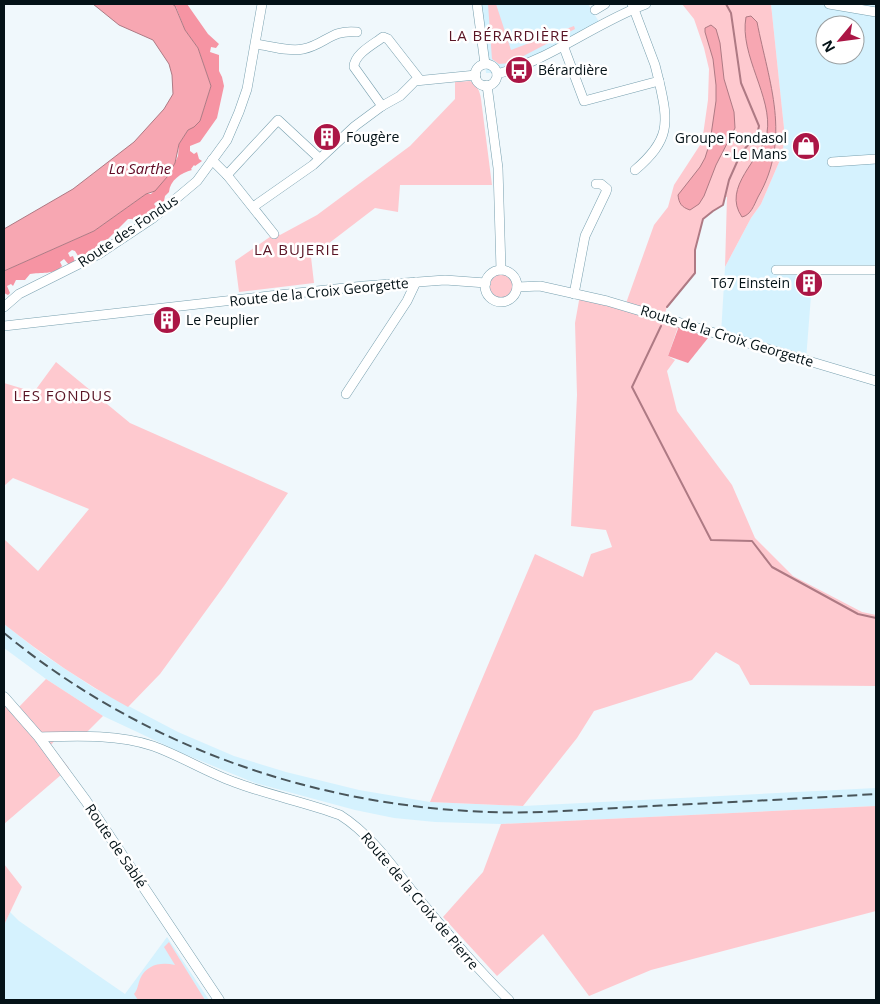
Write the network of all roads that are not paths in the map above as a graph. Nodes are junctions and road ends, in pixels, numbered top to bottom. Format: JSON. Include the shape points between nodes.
{"nodes":[{"id":1,"x":262,"y":4,"type":"edge"},
{"id":2,"x":477,"y":4,"type":"edge"},
{"id":3,"x":605,"y":4,"type":"edge"},
{"id":4,"x":646,"y":4,"type":"edge"},
{"id":5,"x":829,"y":4,"type":"edge"},
{"id":6,"x":632,"y":6,"type":"edge"},
{"id":7,"x":595,"y":10,"type":"dead end"},
{"id":8,"x":876,"y":12,"type":"edge"},
{"id":9,"x":358,"y":32,"type":"dead end"},
{"id":10,"x":256,"y":44,"type":"junction"},
{"id":11,"x":563,"y":45,"type":"junction"},
{"id":12,"x":485,"y":64,"type":"junction"},
{"id":13,"x":497,"y":74,"type":"junction"},
{"id":14,"x":476,"y":75,"type":"junction"},
{"id":15,"x":420,"y":80,"type":"junction"},
{"id":16,"x":659,"y":81,"type":"junction"},
{"id":17,"x":488,"y":86,"type":"junction"},
{"id":18,"x":382,"y":106,"type":"junction"},
{"id":19,"x":319,"y":158,"type":"junction"},
{"id":20,"x":876,"y":158,"type":"edge"},
{"id":21,"x":212,"y":160,"type":"junction"},
{"id":22,"x":832,"y":162,"type":"dead end"},
{"id":23,"x":635,"y":170,"type":"dead end"},
{"id":24,"x":227,"y":175,"type":"junction"},
{"id":25,"x":596,"y":184,"type":"dead end"},
{"id":26,"x":253,"y":207,"type":"junction"},
{"id":27,"x":274,"y":234,"type":"dead end"},
{"id":28,"x":501,"y":270,"type":"junction"},
{"id":29,"x":776,"y":270,"type":"dead end"},
{"id":30,"x":876,"y":270,"type":"edge"},
{"id":31,"x":416,"y":282,"type":"junction"},
{"id":32,"x":486,"y":283,"type":"junction"},
{"id":33,"x":517,"y":287,"type":"junction"},
{"id":34,"x":574,"y":294,"type":"junction"},
{"id":35,"x":4,"y":307,"type":"edge"},
{"id":36,"x":4,"y":326,"type":"edge"},
{"id":37,"x":876,"y":381,"type":"edge"},
{"id":38,"x":346,"y":394,"type":"dead end"},
{"id":39,"x":4,"y":697,"type":"edge"},
{"id":40,"x":38,"y":737,"type":"junction"},
{"id":41,"x":220,"y":1000,"type":"edge"},
{"id":42,"x":509,"y":1000,"type":"edge"}],
"edges":[{"from":1,"to":10,"type":"street","name":"Route des Fondus"},
{"from":2,"to":12,"type":"street"},
{"from":3,"to":7,"type":"street"},
{"from":4,"to":6,"type":"street"},
{"from":5,"to":8,"type":"street"},
{"from":6,"to":11,"type":"street"},
{"from":6,"to":16,"type":"street"},
{"from":9,"to":10,"type":"street","via":[[345,30],[303,49]]},
{"from":10,"to":21,"type":"street","name":"Route des Fondus","via":[[239,112],[227,140]]},
{"from":11,"to":13,"type":"street"},
{"from":11,"to":16,"type":"street","via":[[584,101]]},
{"from":12,"to":13,"type":"street","via":[[492,66]]},
{"from":12,"to":14,"type":"street","via":[[478,68]]},
{"from":13,"to":17,"type":"street","via":[[494,83]]},
{"from":14,"to":15,"type":"street"},
{"from":14,"to":17,"type":"street","via":[[480,84]]},
{"from":15,"to":18,"type":"street"},
{"from":15,"to":18,"type":"street","via":[[388,39],[381,39],[354,63]]},
{"from":16,"to":23,"type":"street","via":[[665,106],[665,128],[660,144]]},
{"from":17,"to":28,"type":"street","via":[[498,168]]},
{"from":18,"to":19,"type":"street"},
{"from":19,"to":24,"type":"street","via":[[278,120]]},
{"from":19,"to":26,"type":"street"},
{"from":20,"to":22,"type":"street"},
{"from":21,"to":24,"type":"street"},
{"from":21,"to":35,"type":"street","name":"Route des Fondus","via":[[197,182],[152,218],[99,254],[19,294]]},
{"from":24,"to":26,"type":"street"},
{"from":25,"to":34,"type":"street","via":[[604,186],[606,192],[584,236]]},
{"from":26,"to":27,"type":"street"},
{"from":28,"to":32,"type":"street","via":[[491,274]]},
{"from":28,"to":33,"type":"street","via":[[514,277]]},
{"from":29,"to":30,"type":"street"},
{"from":31,"to":32,"type":"street","name":"Route de la Croix Georgette"},
{"from":31,"to":36,"type":"street","name":"Route de la Croix Georgette"},
{"from":31,"to":38,"type":"street","via":[[408,301]]},
{"from":32,"to":33,"type":"street","via":[[487,294],[500,302],[513,297]]},
{"from":33,"to":34,"type":"street","name":"Route de la Croix Georgette","via":[[540,286]]},
{"from":34,"to":37,"type":"street","name":"Route de la Croix Georgette","via":[[661,316]]},
{"from":39,"to":40,"type":"main road","name":"Route de Sablé"},
{"from":40,"to":41,"type":"main road","name":"Route de Sablé","via":[[86,801]]},
{"from":40,"to":42,"type":"street","name":"Route de la Croix de Pierre","via":[[118,738],[143,743],[231,781],[340,815],[374,844],[466,955]]}]}
